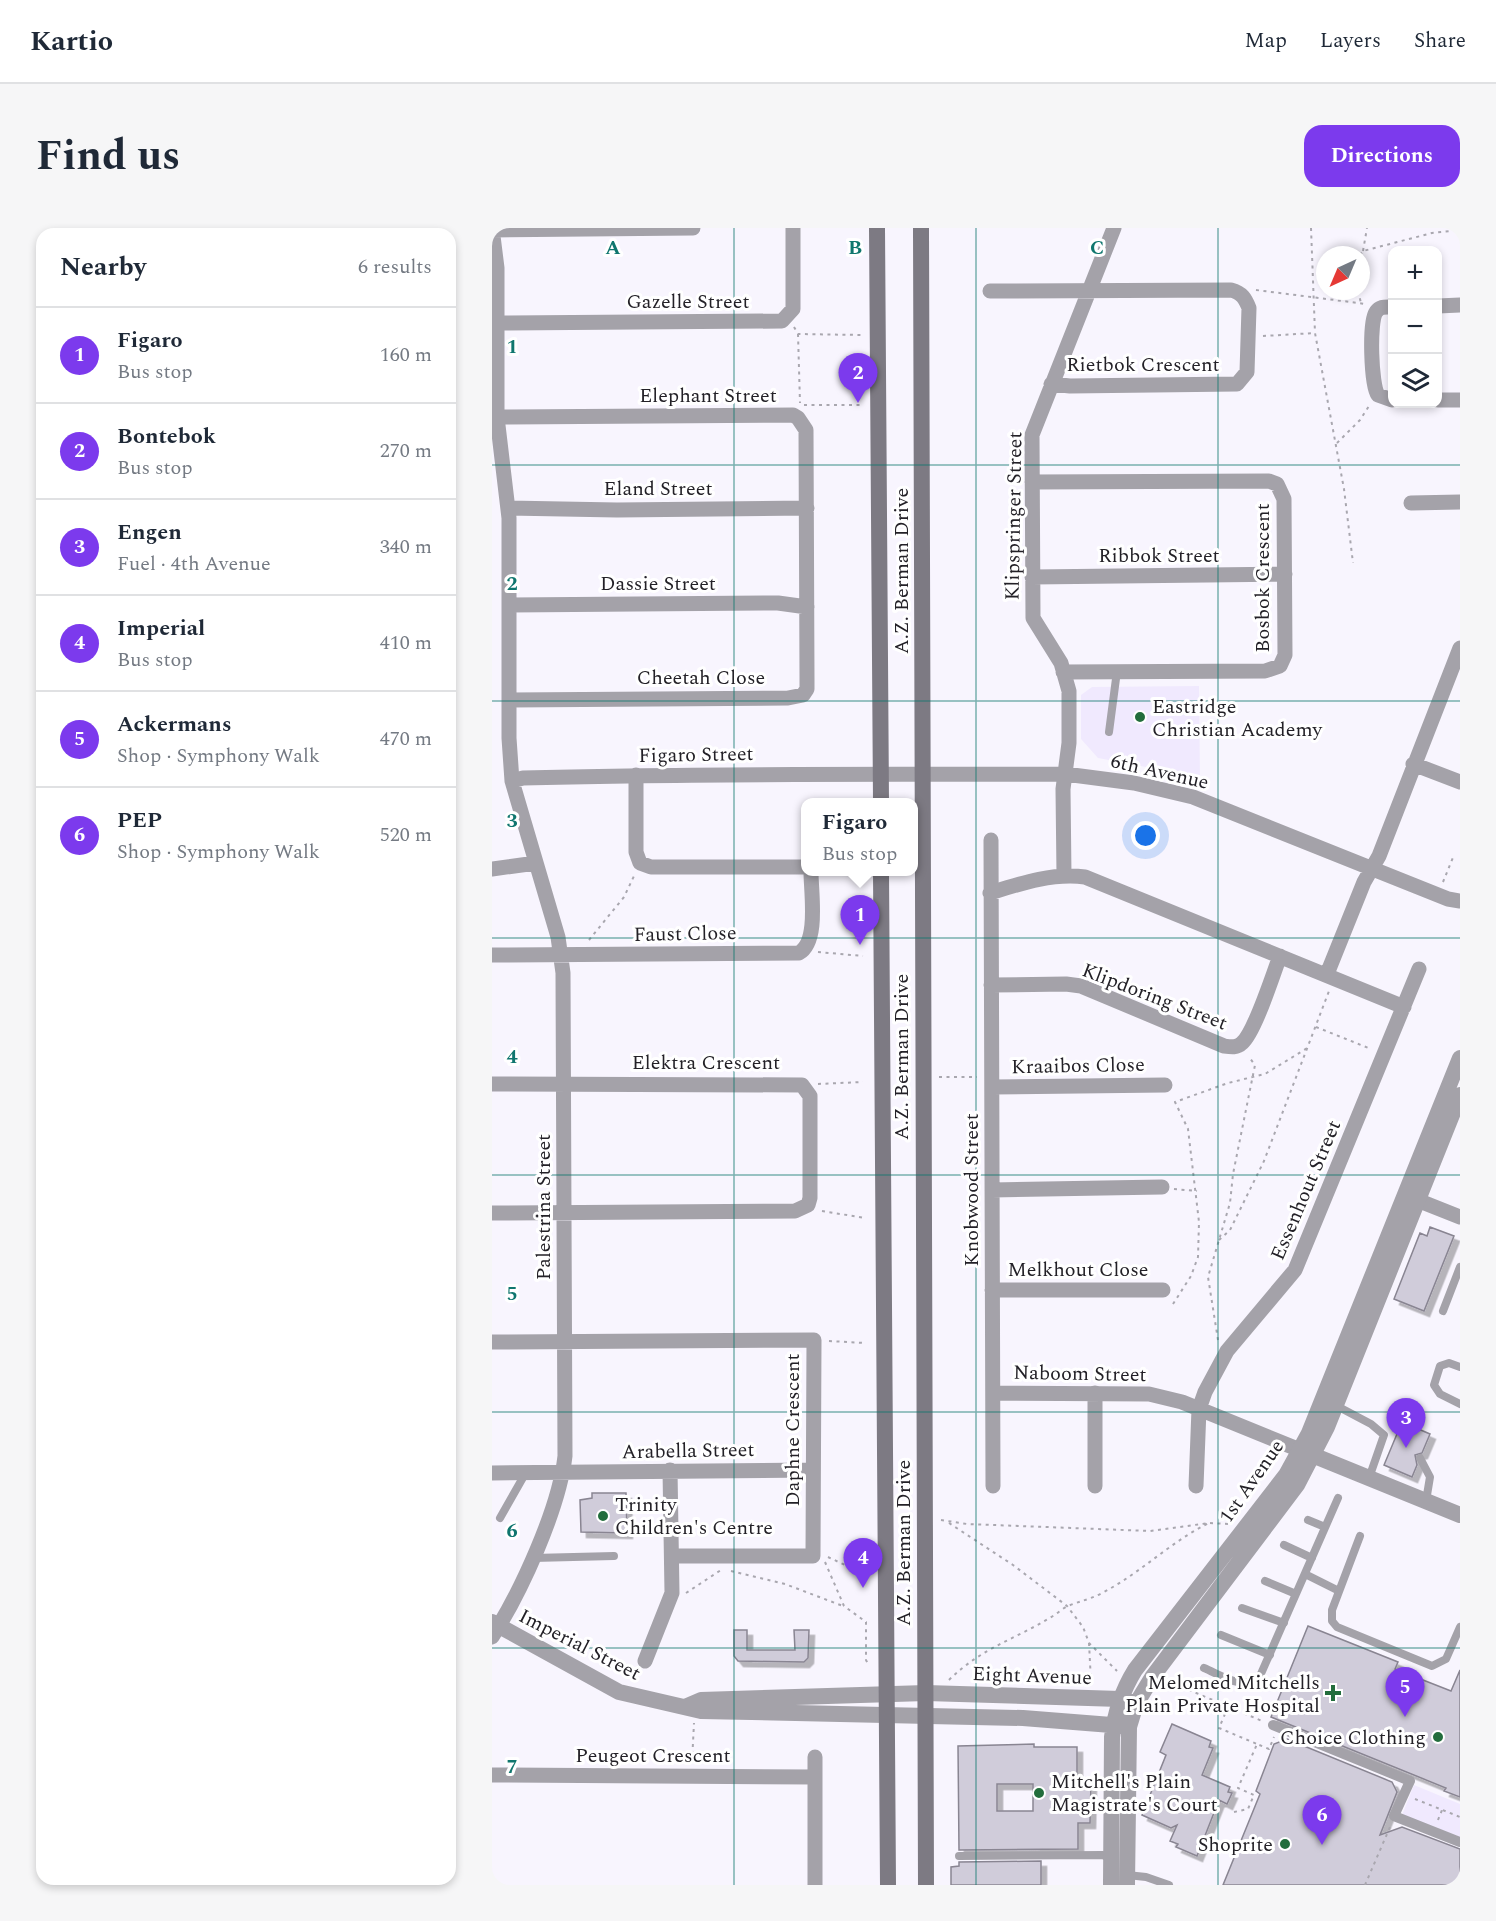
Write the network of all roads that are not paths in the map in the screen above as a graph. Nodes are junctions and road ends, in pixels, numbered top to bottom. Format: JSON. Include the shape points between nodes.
{"nodes":[{"id":1,"x":616,"y":228,"type":"edge"},
{"id":2,"x":693,"y":228,"type":"edge"},
{"id":3,"x":793,"y":228,"type":"edge"},
{"id":4,"x":877,"y":228,"type":"edge"},
{"id":5,"x":921,"y":228,"type":"edge"},
{"id":6,"x":1114,"y":228,"type":"edge"},
{"id":7,"x":492,"y":229,"type":"edge"},
{"id":8,"x":990,"y":291,"type":"dead end"},
{"id":9,"x":1088,"y":292,"type":"junction"},
{"id":10,"x":1460,"y":305,"type":"edge"},
{"id":11,"x":1442,"y":306,"type":"edge"},
{"id":12,"x":1387,"y":307,"type":"edge"},
{"id":13,"x":494,"y":323,"type":"edge"},
{"id":14,"x":1051,"y":384,"type":"junction"},
{"id":15,"x":1385,"y":397,"type":"edge"},
{"id":16,"x":1442,"y":400,"type":"edge"},
{"id":17,"x":1460,"y":400,"type":"edge"},
{"id":18,"x":495,"y":417,"type":"edge"},
{"id":19,"x":1032,"y":482,"type":"junction"},
{"id":20,"x":1460,"y":502,"type":"edge"},
{"id":21,"x":1411,"y":503,"type":"dead end"},
{"id":22,"x":508,"y":508,"type":"junction"},
{"id":23,"x":807,"y":508,"type":"junction"},
{"id":24,"x":1285,"y":574,"type":"junction"},
{"id":25,"x":1032,"y":577,"type":"junction"},
{"id":26,"x":510,"y":605,"type":"junction"},
{"id":27,"x":807,"y":607,"type":"junction"},
{"id":28,"x":1460,"y":648,"type":"edge"},
{"id":29,"x":1117,"y":671,"type":"junction"},
{"id":30,"x":1063,"y":672,"type":"junction"},
{"id":31,"x":510,"y":700,"type":"junction"},
{"id":32,"x":1109,"y":732,"type":"dead end"},
{"id":33,"x":1413,"y":764,"type":"junction"},
{"id":34,"x":880,"y":772,"type":"junction"},
{"id":35,"x":921,"y":773,"type":"junction"},
{"id":36,"x":1065,"y":774,"type":"junction"},
{"id":37,"x":636,"y":775,"type":"junction"},
{"id":38,"x":512,"y":781,"type":"junction"},
{"id":39,"x":1460,"y":782,"type":"edge"},
{"id":40,"x":881,"y":798,"type":"edge"},
{"id":41,"x":991,"y":840,"type":"dead end"},
{"id":42,"x":536,"y":863,"type":"junction"},
{"id":43,"x":801,"y":867,"type":"edge"},
{"id":44,"x":492,"y":869,"type":"edge"},
{"id":45,"x":1371,"y":869,"type":"junction"},
{"id":46,"x":1064,"y":875,"type":"junction"},
{"id":47,"x":811,"y":876,"type":"edge"},
{"id":48,"x":881,"y":876,"type":"edge"},
{"id":49,"x":990,"y":893,"type":"junction"},
{"id":50,"x":1452,"y":898,"type":"edge"},
{"id":51,"x":492,"y":955,"type":"edge"},
{"id":52,"x":568,"y":955,"type":"junction"},
{"id":53,"x":1280,"y":956,"type":"junction"},
{"id":54,"x":1419,"y":969,"type":"dead end"},
{"id":55,"x":1331,"y":976,"type":"junction"},
{"id":56,"x":991,"y":985,"type":"junction"},
{"id":57,"x":1404,"y":1007,"type":"junction"},
{"id":58,"x":1460,"y":1058,"type":"edge"},
{"id":59,"x":564,"y":1083,"type":"junction"},
{"id":60,"x":992,"y":1083,"type":"junction"},
{"id":61,"x":492,"y":1084,"type":"edge"},
{"id":62,"x":1165,"y":1085,"type":"dead end"},
{"id":63,"x":1460,"y":1095,"type":"edge"},
{"id":64,"x":1162,"y":1187,"type":"road end"},
{"id":65,"x":992,"y":1190,"type":"junction"},
{"id":66,"x":1411,"y":1198,"type":"junction"},
{"id":67,"x":492,"y":1213,"type":"edge"},
{"id":68,"x":564,"y":1214,"type":"junction"},
{"id":69,"x":1460,"y":1217,"type":"edge"},
{"id":70,"x":1460,"y":1267,"type":"edge"},
{"id":71,"x":992,"y":1290,"type":"junction"},
{"id":72,"x":1163,"y":1290,"type":"dead end"},
{"id":73,"x":1443,"y":1311,"type":"dead end"},
{"id":74,"x":565,"y":1341,"type":"junction"},
{"id":75,"x":492,"y":1342,"type":"edge"},
{"id":76,"x":1460,"y":1367,"type":"edge"},
{"id":77,"x":993,"y":1393,"type":"junction"},
{"id":78,"x":1095,"y":1393,"type":"junction"},
{"id":79,"x":1460,"y":1404,"type":"edge"},
{"id":80,"x":1335,"y":1405,"type":"junction"},
{"id":81,"x":1199,"y":1409,"type":"junction"},
{"id":82,"x":1383,"y":1441,"type":"junction"},
{"id":83,"x":1392,"y":1445,"type":"dead end"},
{"id":84,"x":1306,"y":1452,"type":"junction"},
{"id":85,"x":1420,"y":1458,"type":"dead end"},
{"id":86,"x":670,"y":1470,"type":"junction"},
{"id":87,"x":813,"y":1470,"type":"junction"},
{"id":88,"x":492,"y":1473,"type":"edge"},
{"id":89,"x":563,"y":1473,"type":"junction"},
{"id":90,"x":525,"y":1474,"type":"junction"},
{"id":91,"x":1369,"y":1478,"type":"junction"},
{"id":92,"x":993,"y":1486,"type":"dead end"},
{"id":93,"x":1095,"y":1486,"type":"dead end"},
{"id":94,"x":1196,"y":1486,"type":"dead end"},
{"id":95,"x":1338,"y":1498,"type":"dead end"},
{"id":96,"x":1426,"y":1502,"type":"junction"},
{"id":97,"x":1460,"y":1515,"type":"edge"},
{"id":98,"x":500,"y":1518,"type":"dead end"},
{"id":99,"x":1308,"y":1520,"type":"dead end"},
{"id":100,"x":1326,"y":1527,"type":"junction"},
{"id":101,"x":1359,"y":1536,"type":"dead end"},
{"id":102,"x":1284,"y":1545,"type":"dead end"},
{"id":103,"x":614,"y":1556,"type":"dead end"},
{"id":104,"x":672,"y":1556,"type":"junction"},
{"id":105,"x":532,"y":1557,"type":"junction"},
{"id":106,"x":1312,"y":1558,"type":"junction"},
{"id":107,"x":1305,"y":1574,"type":"junction"},
{"id":108,"x":1265,"y":1581,"type":"dead end"},
{"id":109,"x":1339,"y":1592,"type":"junction"},
{"id":110,"x":1296,"y":1594,"type":"junction"},
{"id":111,"x":1242,"y":1608,"type":"dead end"},
{"id":112,"x":1284,"y":1623,"type":"junction"},
{"id":113,"x":1460,"y":1627,"type":"edge"},
{"id":114,"x":494,"y":1628,"type":"edge"},
{"id":115,"x":1221,"y":1635,"type":"dead end"},
{"id":116,"x":1270,"y":1655,"type":"junction"},
{"id":117,"x":645,"y":1661,"type":"dead end"},
{"id":118,"x":1204,"y":1668,"type":"dead end"},
{"id":119,"x":926,"y":1693,"type":"junction"},
{"id":120,"x":886,"y":1695,"type":"junction"},
{"id":121,"x":1128,"y":1701,"type":"junction"},
{"id":122,"x":690,"y":1713,"type":"junction"},
{"id":123,"x":887,"y":1716,"type":"junction"},
{"id":124,"x":926,"y":1717,"type":"junction"},
{"id":125,"x":1121,"y":1726,"type":"junction"},
{"id":126,"x":1276,"y":1727,"type":"road end"},
{"id":127,"x":815,"y":1757,"type":"dead end"},
{"id":128,"x":492,"y":1776,"type":"edge"},
{"id":129,"x":814,"y":1777,"type":"junction"},
{"id":130,"x":1460,"y":1842,"type":"edge"},
{"id":131,"x":959,"y":1856,"type":"dead end"},
{"id":132,"x":1112,"y":1860,"type":"junction"},
{"id":133,"x":1127,"y":1880,"type":"edge"},
{"id":134,"x":815,"y":1885,"type":"edge"},
{"id":135,"x":888,"y":1885,"type":"edge"},
{"id":136,"x":926,"y":1885,"type":"edge"},
{"id":137,"x":1112,"y":1885,"type":"edge"},
{"id":138,"x":1169,"y":1885,"type":"edge"}],
"edges":[{"from":1,"to":2,"type":"street"},
{"from":1,"to":7,"type":"street"},
{"from":3,"to":13,"type":"street","name":"Gazelle Street","via":[[794,309],[782,321]]},
{"from":4,"to":34,"type":"main road","name":"A.Z. Berman Drive"},
{"from":5,"to":35,"type":"main road","name":"A.Z. Berman Drive"},
{"from":6,"to":9,"type":"street","name":"Klipspringer Street"},
{"from":7,"to":13,"type":"street","name":"Palestrina Street","via":[[496,268]]},
{"from":8,"to":9,"type":"street"},
{"from":9,"to":14,"type":"street","name":"Klipspringer Street"},
{"from":9,"to":14,"type":"street","name":"Rietbok Crescent","via":[[1232,290],[1243,296],[1249,308],[1247,372],[1233,386]]},
{"from":10,"to":11,"type":"street"},
{"from":12,"to":15,"type":"street","via":[[1373,316],[1372,325],[1374,385]]},
{"from":13,"to":18,"type":"street","name":"Palestrina Street"},
{"from":14,"to":19,"type":"street","name":"Klipspringer Street","via":[[1032,435]]},
{"from":16,"to":17,"type":"street"},
{"from":18,"to":22,"type":"street","name":"Palestrina Street"},
{"from":18,"to":23,"type":"street","name":"Elephant Street","via":[[800,412],[806,430]]},
{"from":19,"to":24,"type":"street","name":"Bosbok Crescent","via":[[1269,481],[1277,484],[1284,499]]},
{"from":19,"to":25,"type":"street","name":"Klipspringer Street"},
{"from":20,"to":21,"type":"street"},
{"from":22,"to":23,"type":"street","name":"Eland Street"},
{"from":22,"to":26,"type":"street","name":"Palestrina Street"},
{"from":23,"to":27,"type":"street","name":"Elephant Street"},
{"from":24,"to":25,"type":"street","name":"Ribbok Street"},
{"from":24,"to":29,"type":"street","name":"Bosbok Crescent","via":[[1285,655],[1277,668]]},
{"from":25,"to":30,"type":"street","name":"Klipspringer Street","via":[[1033,618]]},
{"from":26,"to":27,"type":"street","name":"Dassie Street","via":[[778,603]]},
{"from":26,"to":31,"type":"street","name":"Palestrina Street"},
{"from":27,"to":31,"type":"street","name":"Cheetah Close","via":[[807,689],[799,698]]},
{"from":28,"to":33,"type":"street"},
{"from":29,"to":30,"type":"street","name":"Bosbok Crescent"},
{"from":29,"to":32,"type":"lane"},
{"from":30,"to":36,"type":"street","name":"Klipspringer Street","via":[[1069,691]]},
{"from":31,"to":38,"type":"street","name":"Palestrina Street"},
{"from":33,"to":39,"type":"street"},
{"from":33,"to":45,"type":"street"},
{"from":34,"to":35,"type":"street","name":"6th Avenue"},
{"from":34,"to":37,"type":"street","name":"Figaro Street"},
{"from":34,"to":40,"type":"main road","name":"A.Z. Berman Drive"},
{"from":35,"to":36,"type":"street","name":"6th Avenue"},
{"from":35,"to":119,"type":"main road","name":"A.Z. Berman Drive"},
{"from":36,"to":45,"type":"street","name":"6th Avenue","via":[[1134,783],[1193,797]]},
{"from":36,"to":46,"type":"street","name":"Klipspringer Street"},
{"from":37,"to":38,"type":"street","name":"Figaro Street"},
{"from":37,"to":43,"type":"street","via":[[636,852],[640,863],[651,867]]},
{"from":38,"to":42,"type":"street","name":"Palestrina Street"},
{"from":41,"to":49,"type":"street","name":"Knobwood Street"},
{"from":42,"to":44,"type":"street"},
{"from":42,"to":52,"type":"street","name":"Palestrina Street","via":[[558,937]]},
{"from":45,"to":50,"type":"street","name":"6th Avenue"},
{"from":45,"to":55,"type":"street"},
{"from":46,"to":49,"type":"street"},
{"from":46,"to":53,"type":"street","via":[[1085,877]]},
{"from":47,"to":52,"type":"street","name":"Faust Close","via":[[811,935],[808,946],[799,953]]},
{"from":48,"to":120,"type":"main road","name":"A.Z. Berman Drive"},
{"from":49,"to":56,"type":"street","name":"Knobwood Street"},
{"from":51,"to":52,"type":"street","name":"Faust Close"},
{"from":52,"to":59,"type":"street","name":"Palestrina Street"},
{"from":53,"to":55,"type":"street"},
{"from":53,"to":56,"type":"street","name":"Klipdoring Street","via":[[1251,1031],[1243,1043],[1233,1047],[1081,986]]},
{"from":54,"to":57,"type":"street","name":"Essenhout Street"},
{"from":55,"to":57,"type":"street"},
{"from":56,"to":60,"type":"street","name":"Knobwood Street"},
{"from":57,"to":81,"type":"street","name":"Essenhout Street","via":[[1295,1270],[1227,1351]]},
{"from":58,"to":66,"type":"street","name":"1st Avenue"},
{"from":59,"to":61,"type":"street","name":"Elektra Crescent"},
{"from":59,"to":68,"type":"street","name":"Palestrina Street"},
{"from":59,"to":68,"type":"street","name":"Elektra Crescent","via":[[795,1083],[807,1089],[810,1107],[810,1198],[808,1205],[795,1212]]},
{"from":60,"to":62,"type":"street","name":"Kraaibos Close"},
{"from":60,"to":65,"type":"street","name":"Knobwood Street"},
{"from":63,"to":66,"type":"street","name":"1st Avenue"},
{"from":64,"to":65,"type":"street"},
{"from":65,"to":71,"type":"street","name":"Knobwood Street"},
{"from":66,"to":69,"type":"street"},
{"from":66,"to":80,"type":"street","name":"1st Avenue"},
{"from":66,"to":84,"type":"street","name":"1st Avenue","via":[[1313,1422]]},
{"from":67,"to":68,"type":"street"},
{"from":68,"to":74,"type":"street","name":"Palestrina Street"},
{"from":70,"to":73,"type":"lane"},
{"from":71,"to":72,"type":"street","name":"Melkhout Close"},
{"from":71,"to":77,"type":"street","name":"Knobwood Street"},
{"from":74,"to":75,"type":"street","name":"Daphne Crescent"},
{"from":74,"to":87,"type":"street","name":"Daphne Crescent","via":[[814,1340]]},
{"from":74,"to":89,"type":"street","name":"Palestrina Street"},
{"from":76,"to":79,"type":"lane","via":[[1449,1363],[1440,1366],[1434,1385],[1445,1397]]},
{"from":77,"to":78,"type":"street","name":"Naboom Street"},
{"from":77,"to":92,"type":"street","name":"Knobwood Street"},
{"from":78,"to":81,"type":"street","name":"Naboom Street","via":[[1149,1394]]},
{"from":78,"to":93,"type":"street"},
{"from":80,"to":82,"type":"lane","via":[[1377,1428],[1384,1435]]},
{"from":80,"to":84,"type":"street","name":"1st Avenue"},
{"from":81,"to":84,"type":"street","name":"Naboom Street"},
{"from":81,"to":94,"type":"street"},
{"from":82,"to":83,"type":"lane"},
{"from":82,"to":91,"type":"lane"},
{"from":84,"to":91,"type":"street"},
{"from":84,"to":121,"type":"street","name":"1st Avenue","via":[[1136,1670]]},
{"from":85,"to":96,"type":"lane","via":[[1431,1477]]},
{"from":86,"to":87,"type":"street","name":"Arabella Street"},
{"from":86,"to":89,"type":"street","name":"Arabella Street"},
{"from":86,"to":104,"type":"street"},
{"from":87,"to":104,"type":"street","name":"Daphne Crescent","via":[[813,1556],[723,1563]]},
{"from":88,"to":90,"type":"street","name":"Arabella Street"},
{"from":89,"to":90,"type":"street","name":"Arabella Street"},
{"from":89,"to":105,"type":"street","name":"Palestrina Street"},
{"from":90,"to":98,"type":"lane"},
{"from":91,"to":96,"type":"street"},
{"from":95,"to":100,"type":"lane"},
{"from":96,"to":97,"type":"street"},
{"from":99,"to":100,"type":"lane"},
{"from":100,"to":106,"type":"lane"},
{"from":101,"to":109,"type":"lane"},
{"from":102,"to":106,"type":"lane"},
{"from":103,"to":105,"type":"lane"},
{"from":104,"to":117,"type":"street","via":[[670,1602]]},
{"from":105,"to":114,"type":"street","name":"Palestrina Street","via":[[511,1608]]},
{"from":106,"to":107,"type":"lane"},
{"from":107,"to":109,"type":"lane"},
{"from":107,"to":110,"type":"lane"},
{"from":108,"to":110,"type":"lane"},
{"from":109,"to":113,"type":"lane","via":[[1331,1617],[1334,1625],[1432,1666],[1446,1659]]},
{"from":110,"to":112,"type":"lane"},
{"from":111,"to":112,"type":"lane"},
{"from":112,"to":116,"type":"lane"},
{"from":114,"to":122,"type":"street","name":"Imperial Street","via":[[619,1692]]},
{"from":115,"to":116,"type":"lane"},
{"from":116,"to":118,"type":"lane","via":[[1260,1676],[1250,1683],[1237,1682]]},
{"from":119,"to":120,"type":"street","name":"Eight Avenue"},
{"from":119,"to":121,"type":"street","name":"Eight Avenue"},
{"from":119,"to":124,"type":"main road","name":"A.Z. Berman Drive"},
{"from":120,"to":122,"type":"street","name":"Imperial Street","via":[[701,1700]]},
{"from":120,"to":123,"type":"main road","name":"A.Z. Berman Drive"},
{"from":121,"to":125,"type":"street","name":"1st Avenue"},
{"from":122,"to":123,"type":"street","name":"Imperial Street"},
{"from":123,"to":124,"type":"street","name":"Imperial Street"},
{"from":123,"to":135,"type":"main road","name":"A.Z. Berman Drive"},
{"from":124,"to":125,"type":"street","via":[[1023,1718]]},
{"from":124,"to":136,"type":"main road","name":"A.Z. Berman Drive"},
{"from":125,"to":132,"type":"street","name":"1st Avenue"},
{"from":125,"to":133,"type":"street","name":"1st Avenue"},
{"from":126,"to":130,"type":"street","via":[[1410,1781],[1394,1816]]},
{"from":127,"to":129,"type":"street"},
{"from":128,"to":129,"type":"street","name":"Peugeot Crescent"},
{"from":129,"to":134,"type":"street"},
{"from":131,"to":132,"type":"lane","via":[[1103,1855]]},
{"from":132,"to":133,"type":"lane"},
{"from":132,"to":137,"type":"street","name":"1st Avenue"},
{"from":133,"to":138,"type":"lane","via":[[1146,1877]]}]}
